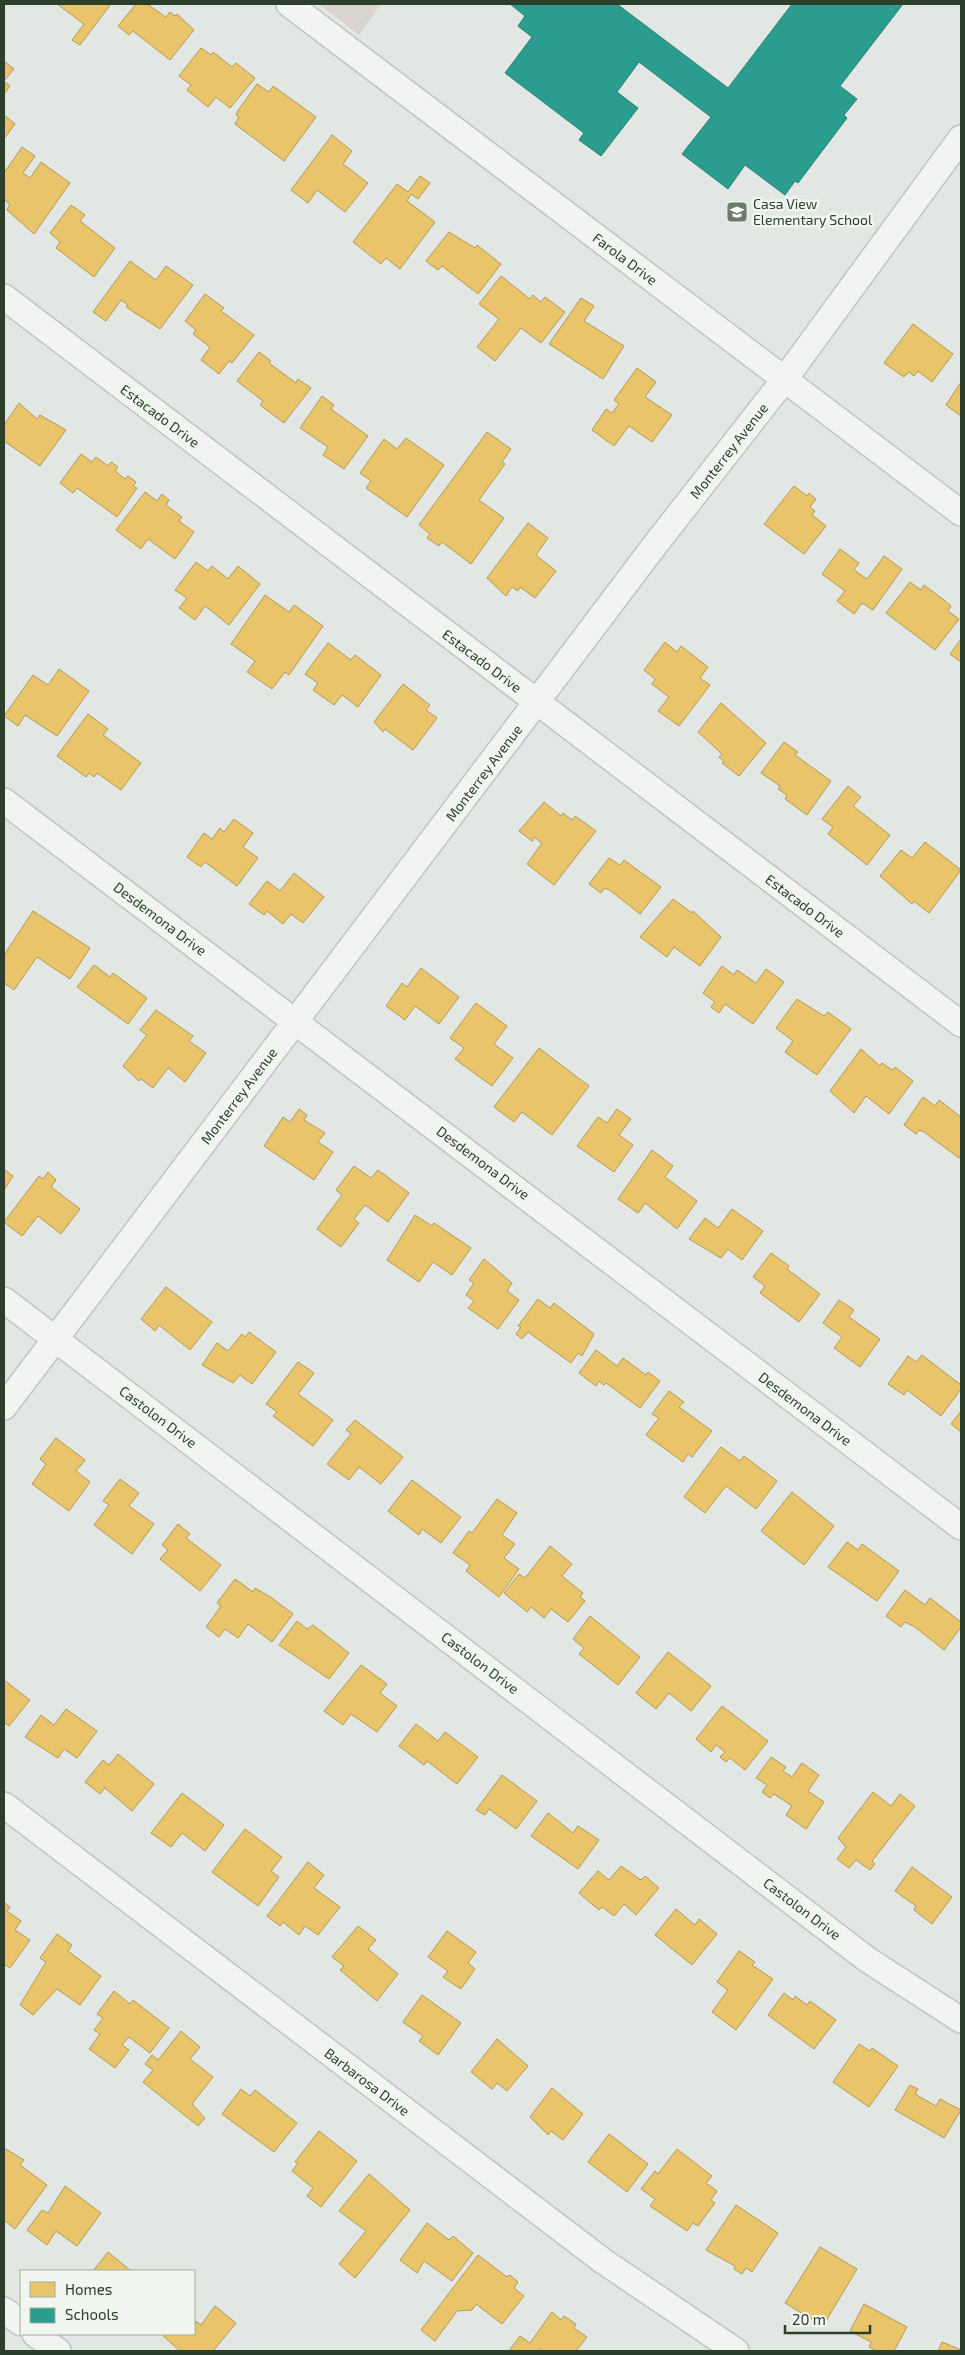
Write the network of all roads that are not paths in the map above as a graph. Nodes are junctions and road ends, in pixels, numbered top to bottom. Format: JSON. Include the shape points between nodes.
{"nodes":[{"id":1,"x":289,"y":4,"type":"edge"},
{"id":2,"x":961,"y":138,"type":"edge"},
{"id":3,"x":4,"y":297,"type":"edge"},
{"id":4,"x":784,"y":380,"type":"junction"},
{"id":5,"x":961,"y":513,"type":"edge"},
{"id":6,"x":537,"y":703,"type":"junction"},
{"id":7,"x":4,"y":801,"type":"edge"},
{"id":8,"x":297,"y":1021,"type":"junction"},
{"id":9,"x":961,"y":1024,"type":"edge"},
{"id":10,"x":4,"y":1300,"type":"edge"},
{"id":11,"x":55,"y":1339,"type":"junction"},
{"id":12,"x":4,"y":1407,"type":"edge"},
{"id":13,"x":961,"y":1527,"type":"edge"},
{"id":14,"x":4,"y":1805,"type":"edge"},
{"id":15,"x":961,"y":2020,"type":"edge"},
{"id":16,"x":4,"y":2310,"type":"edge"},
{"id":17,"x":20,"y":2322,"type":"edge"},
{"id":18,"x":36,"y":2335,"type":"edge"},
{"id":19,"x":58,"y":2351,"type":"edge"},
{"id":20,"x":736,"y":2351,"type":"edge"}],
"edges":[{"from":1,"to":4,"type":"street","name":"Farola Drive"},
{"from":2,"to":4,"type":"street","name":"Monterrey Avenue"},
{"from":3,"to":6,"type":"street","name":"Estacado Drive"},
{"from":4,"to":5,"type":"street","name":"Farola Drive"},
{"from":4,"to":6,"type":"street","name":"Monterrey Avenue"},
{"from":6,"to":8,"type":"street","name":"Monterrey Avenue"},
{"from":6,"to":9,"type":"street","name":"Estacado Drive"},
{"from":7,"to":8,"type":"street","name":"Desdemona Drive"},
{"from":8,"to":11,"type":"street","name":"Monterrey Avenue"},
{"from":8,"to":13,"type":"street","name":"Desdemona Drive"},
{"from":10,"to":11,"type":"street","name":"Castolon Drive"},
{"from":11,"to":12,"type":"street","name":"Monterrey Avenue"},
{"from":11,"to":15,"type":"street","name":"Castolon Drive","via":[[868,1960]]},
{"from":14,"to":20,"type":"street","name":"Barbarosa Drive","via":[[603,2261]]},
{"from":16,"to":17,"type":"street"},
{"from":18,"to":19,"type":"street"}]}
